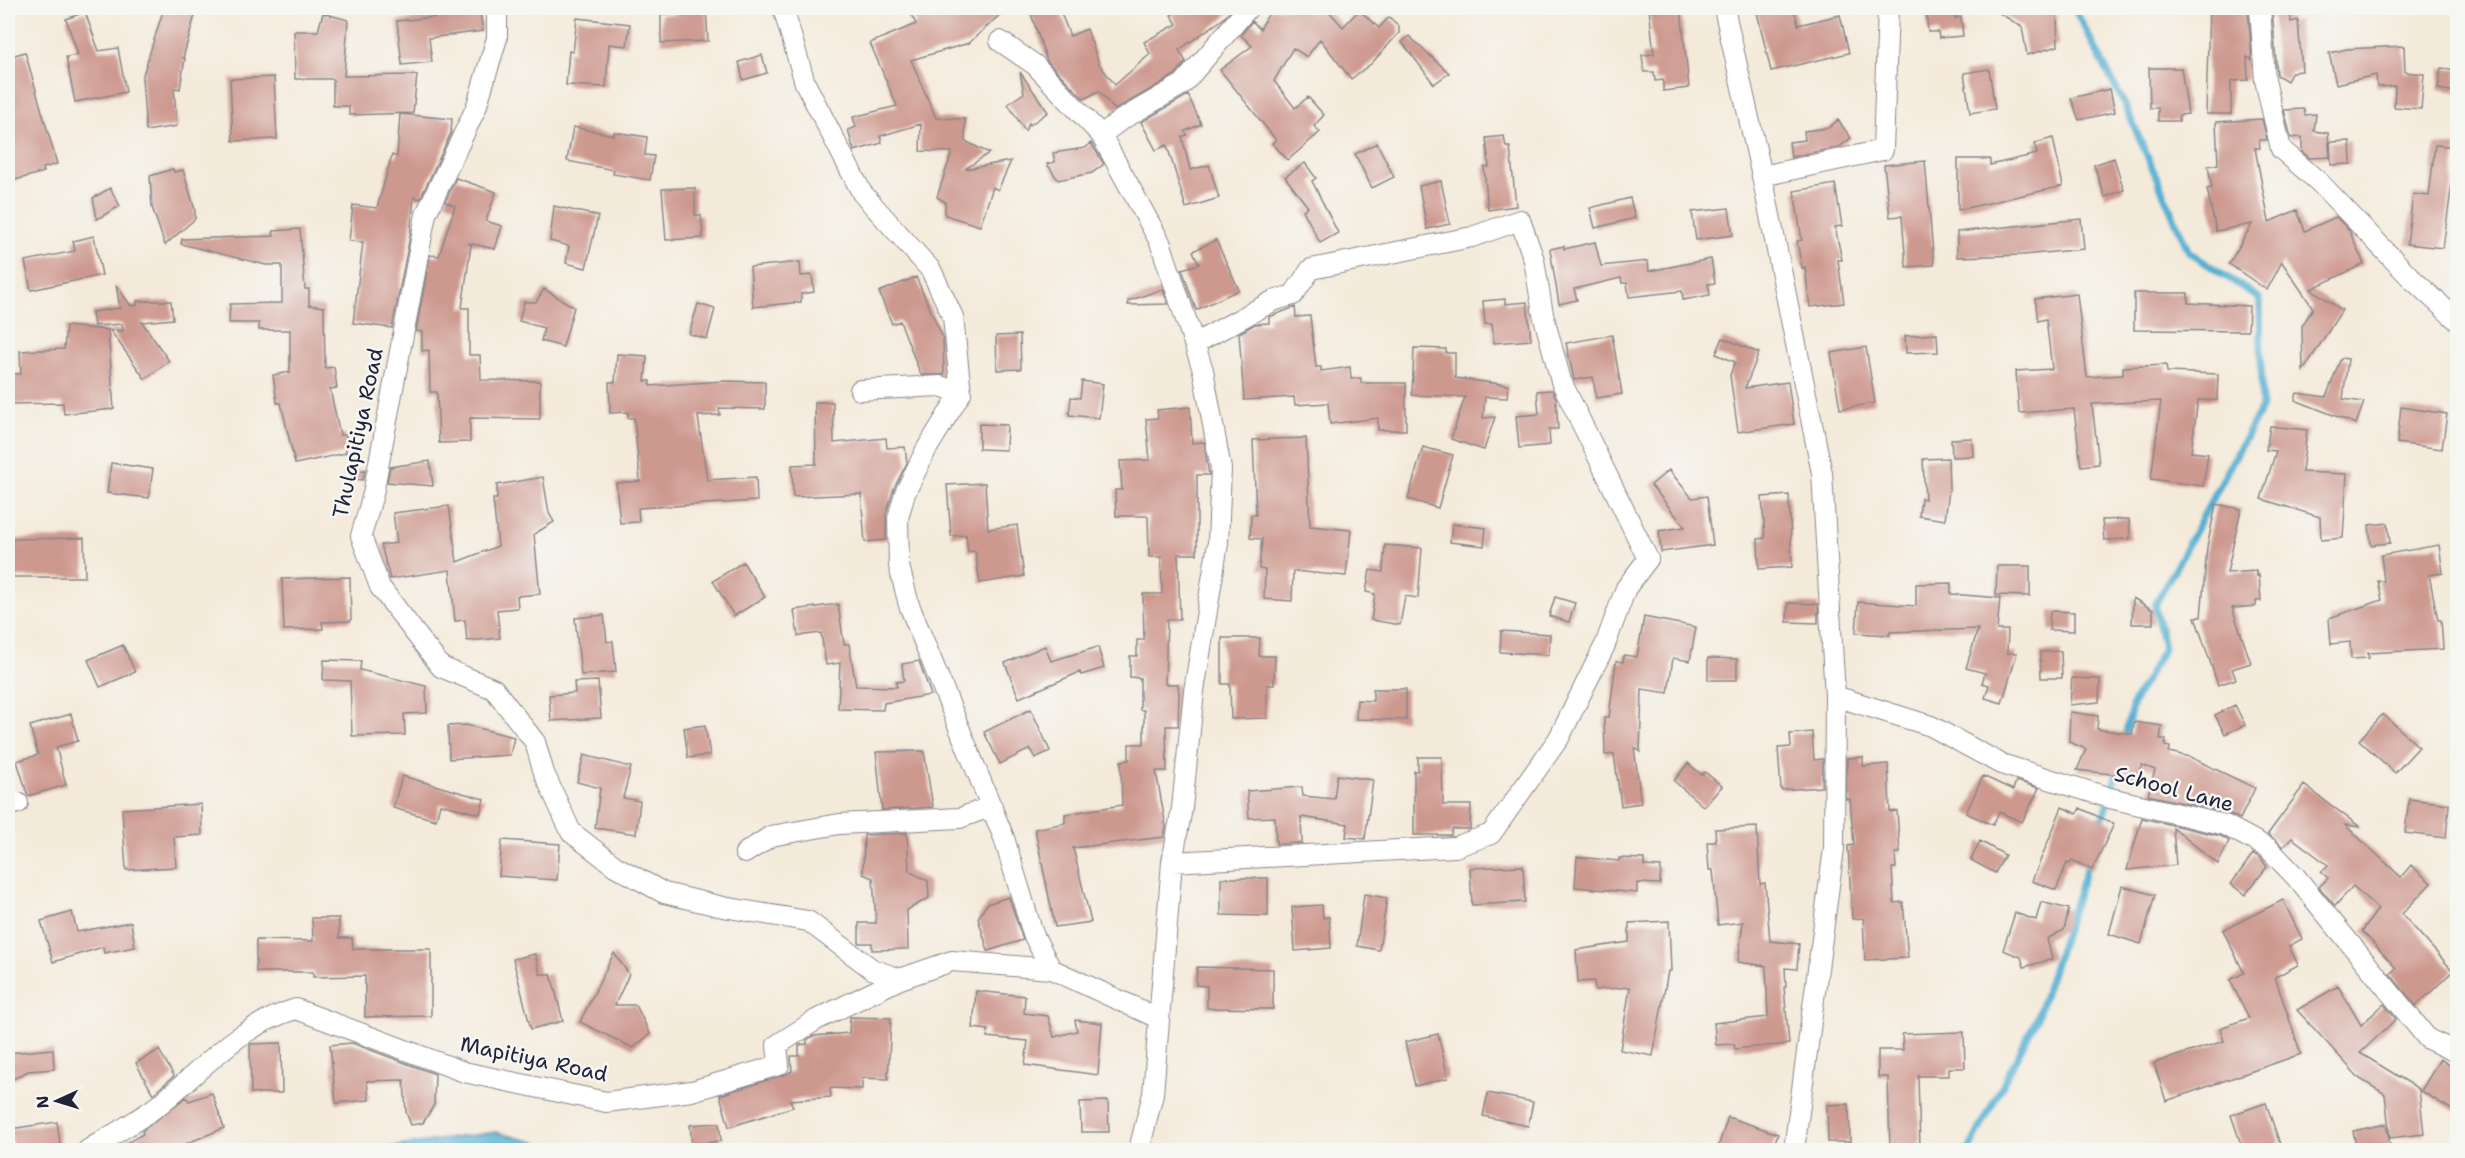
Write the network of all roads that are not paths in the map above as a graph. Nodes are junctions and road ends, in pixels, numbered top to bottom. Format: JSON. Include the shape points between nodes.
{"nodes":[{"id":1,"x":497,"y":8,"type":"edge"},
{"id":2,"x":783,"y":8,"type":"edge"},
{"id":3,"x":1248,"y":8,"type":"edge"},
{"id":4,"x":1724,"y":8,"type":"edge"},
{"id":5,"x":1888,"y":8,"type":"edge"},
{"id":6,"x":2260,"y":8,"type":"edge"},
{"id":7,"x":1000,"y":41,"type":"dead end"},
{"id":8,"x":1101,"y":135,"type":"junction"},
{"id":9,"x":1762,"y":176,"type":"junction"},
{"id":10,"x":2457,"y":321,"type":"edge"},
{"id":11,"x":1194,"y":344,"type":"junction"},
{"id":12,"x":860,"y":390,"type":"dead end"},
{"id":13,"x":961,"y":393,"type":"junction"},
{"id":14,"x":1835,"y":696,"type":"junction"},
{"id":15,"x":992,"y":806,"type":"junction"},
{"id":16,"x":745,"y":853,"type":"dead end"},
{"id":17,"x":1172,"y":862,"type":"junction"},
{"id":18,"x":1051,"y":969,"type":"junction"},
{"id":19,"x":900,"y":979,"type":"junction"},
{"id":20,"x":1158,"y":1018,"type":"junction"},
{"id":21,"x":2457,"y":1053,"type":"edge"},
{"id":22,"x":88,"y":1150,"type":"edge"},
{"id":23,"x":1139,"y":1150,"type":"edge"},
{"id":24,"x":1794,"y":1150,"type":"edge"}],
"edges":[{"from":1,"to":19,"type":"street","name":"Thulapitiya Road","via":[[497,38],[476,108],[426,214],[373,494],[361,536],[380,587],[441,667],[494,689],[535,742],[544,773],[571,832],[615,866],[664,893],[808,921],[872,969]]},
{"from":2,"to":13,"type":"street","via":[[805,83],[862,193],[932,270],[953,317]]},
{"from":3,"to":8,"type":"street","via":[[1183,84]]},
{"from":4,"to":9,"type":"street"},
{"from":5,"to":9,"type":"street","via":[[1883,150]]},
{"from":6,"to":10,"type":"street","via":[[2265,80],[2281,149]]},
{"from":7,"to":8,"type":"street","via":[[1035,65]]},
{"from":8,"to":11,"type":"street","via":[[1160,242]]},
{"from":9,"to":14,"type":"street","via":[[1822,473]]},
{"from":11,"to":17,"type":"street","via":[[1203,370],[1221,469],[1218,543]]},
{"from":11,"to":17,"type":"street","via":[[1273,301],[1293,295],[1311,269],[1472,237],[1520,220],[1534,260],[1561,381],[1648,559],[1626,588],[1605,645],[1559,738],[1491,834],[1455,847]]},
{"from":12,"to":13,"type":"street","via":[[940,386]]},
{"from":13,"to":15,"type":"street","via":[[905,493],[898,518],[899,566],[913,615]]},
{"from":14,"to":21,"type":"street","name":"School Lane","via":[[1930,726],[2001,764],[2110,798],[2225,825],[2268,848],[2428,1039]]},
{"from":14,"to":24,"type":"street","via":[[1834,848]]},
{"from":15,"to":16,"type":"street","via":[[960,818],[839,824],[771,836]]},
{"from":15,"to":18,"type":"street","via":[[1033,934]]},
{"from":17,"to":20,"type":"street"},
{"from":18,"to":19,"type":"street","name":"Mapitiya Road","via":[[952,960]]},
{"from":18,"to":20,"type":"street","name":"Mapitiya Road"},
{"from":19,"to":22,"type":"street","name":"Mapitiya Road","via":[[816,1020],[777,1045],[779,1065],[692,1091],[606,1102],[464,1072],[296,1009],[244,1031],[164,1101]]},
{"from":20,"to":23,"type":"street","via":[[1153,1094]]}]}
